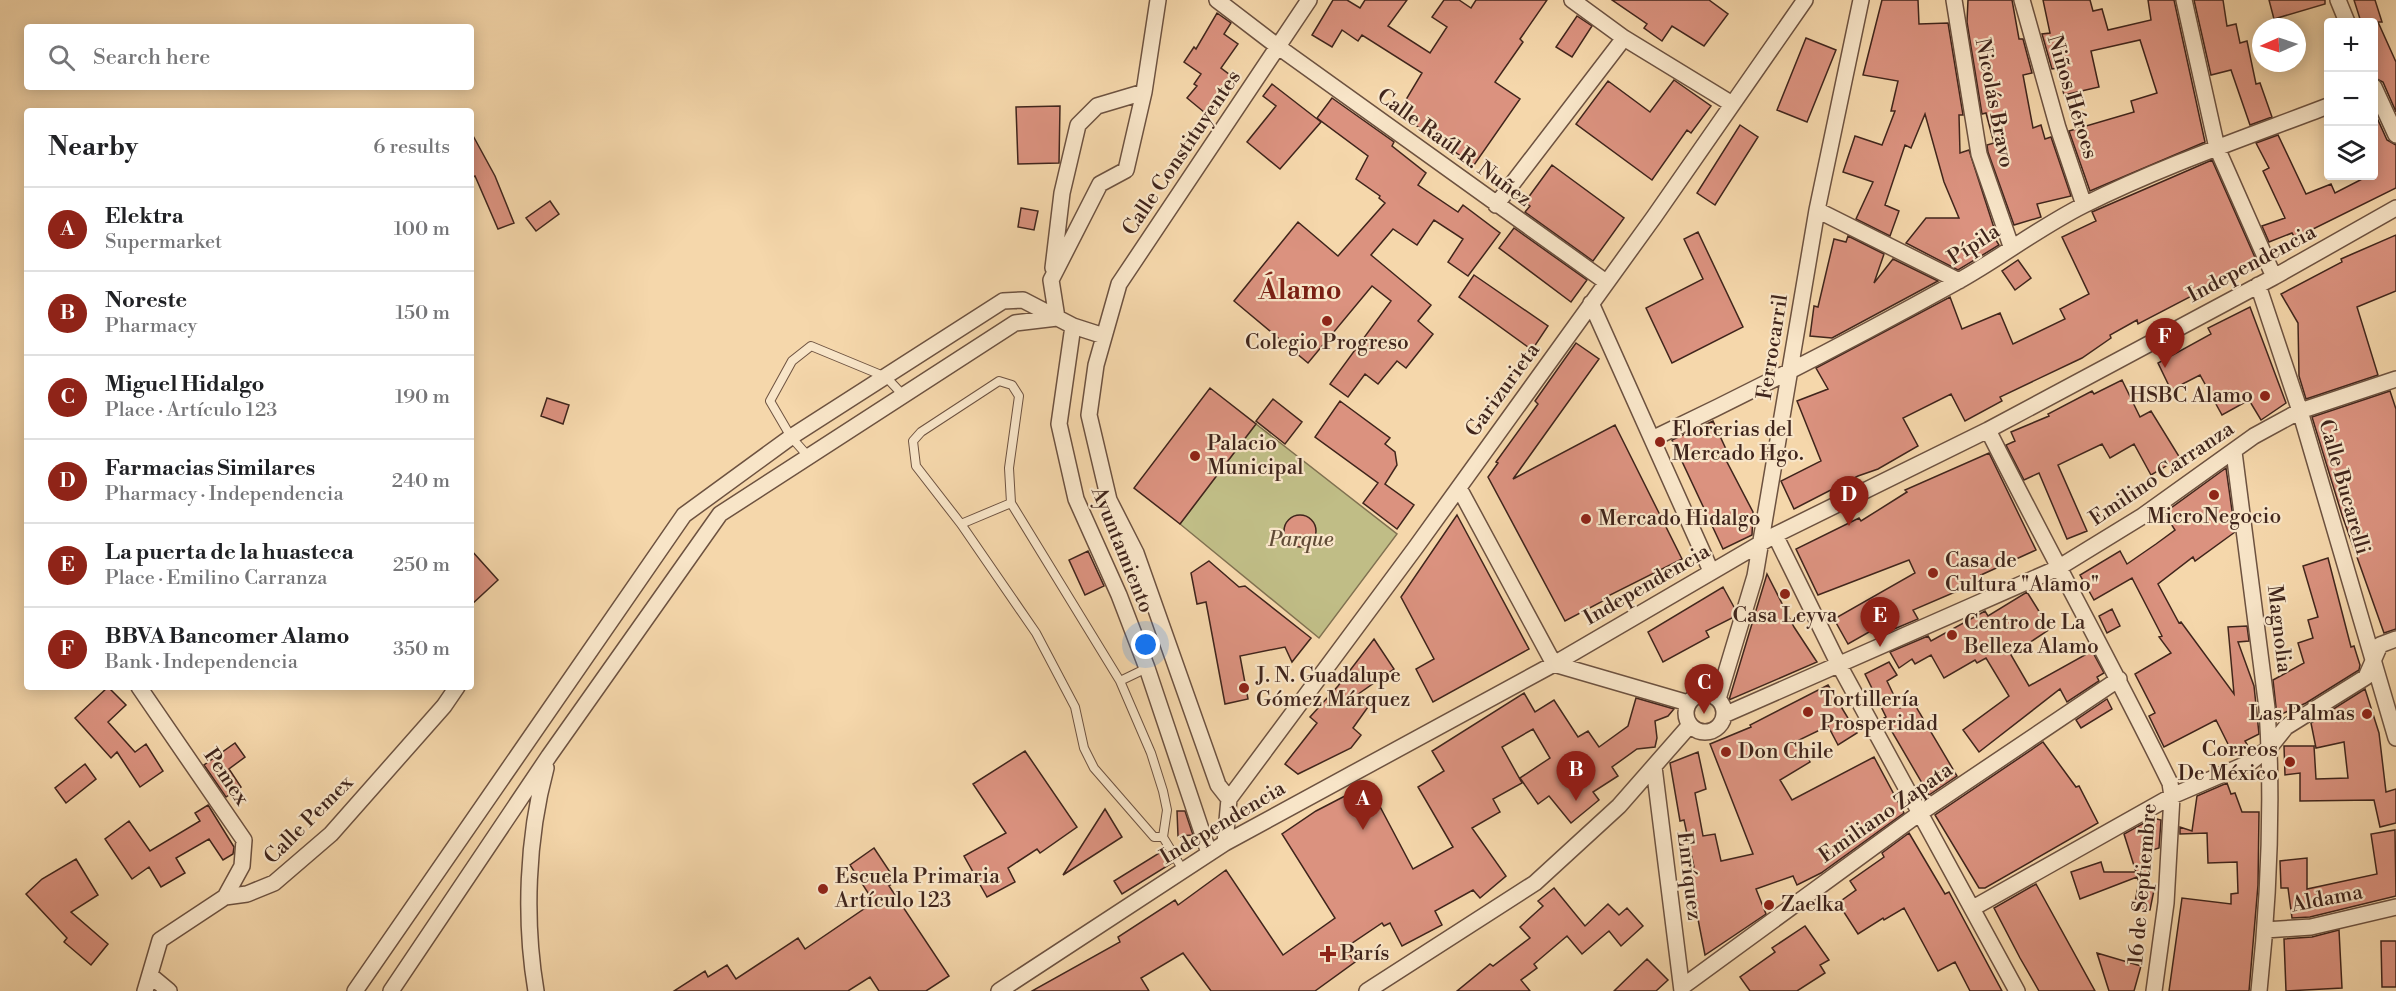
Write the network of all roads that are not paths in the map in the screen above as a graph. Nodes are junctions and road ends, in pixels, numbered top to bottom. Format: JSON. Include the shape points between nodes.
{"nodes":[{"id":1,"x":1158,"y":0,"type":"edge"},
{"id":2,"x":1217,"y":0,"type":"edge"},
{"id":3,"x":1309,"y":0,"type":"edge"},
{"id":4,"x":1572,"y":0,"type":"edge"},
{"id":5,"x":1805,"y":0,"type":"edge"},
{"id":6,"x":1861,"y":0,"type":"edge"},
{"id":7,"x":1954,"y":0,"type":"edge"},
{"id":8,"x":2022,"y":0,"type":"edge"},
{"id":9,"x":2184,"y":0,"type":"edge"},
{"id":10,"x":2338,"y":0,"type":"edge"},
{"id":11,"x":2345,"y":18,"type":"edge"},
{"id":12,"x":1624,"y":38,"type":"junction"},
{"id":13,"x":1277,"y":46,"type":"junction"},
{"id":14,"x":1144,"y":92,"type":"junction"},
{"id":15,"x":2378,"y":97,"type":"edge"},
{"id":16,"x":1732,"y":104,"type":"junction"},
{"id":17,"x":2324,"y":108,"type":"edge"},
{"id":18,"x":2396,"y":135,"type":"edge"},
{"id":19,"x":2217,"y":148,"type":"junction"},
{"id":20,"x":1496,"y":205,"type":"junction"},
{"id":21,"x":2084,"y":205,"type":"junction"},
{"id":22,"x":2396,"y":208,"type":"edge"},
{"id":23,"x":1817,"y":210,"type":"junction"},
{"id":24,"x":2011,"y":246,"type":"junction"},
{"id":25,"x":2274,"y":277,"type":"junction"},
{"id":26,"x":1051,"y":280,"type":"junction"},
{"id":27,"x":1959,"y":281,"type":"junction"},
{"id":28,"x":1606,"y":282,"type":"junction"},
{"id":29,"x":2258,"y":285,"type":"junction"},
{"id":30,"x":1591,"y":303,"type":"junction"},
{"id":31,"x":1057,"y":318,"type":"junction"},
{"id":32,"x":1073,"y":326,"type":"junction"},
{"id":33,"x":1104,"y":336,"type":"junction"},
{"id":34,"x":1790,"y":373,"type":"junction"},
{"id":35,"x":886,"y":377,"type":"junction"},
{"id":36,"x":2396,"y":379,"type":"edge"},
{"id":37,"x":902,"y":394,"type":"junction"},
{"id":38,"x":2300,"y":411,"type":"junction"},
{"id":39,"x":1988,"y":430,"type":"junction"},
{"id":40,"x":791,"y":437,"type":"junction"},
{"id":41,"x":1652,"y":439,"type":"junction"},
{"id":42,"x":2234,"y":453,"type":"junction"},
{"id":43,"x":808,"y":456,"type":"junction"},
{"id":44,"x":1459,"y":488,"type":"junction"},
{"id":45,"x":1011,"y":503,"type":"junction"},
{"id":46,"x":961,"y":524,"type":"junction"},
{"id":47,"x":1768,"y":539,"type":"junction"},
{"id":48,"x":2058,"y":568,"type":"junction"},
{"id":49,"x":1711,"y":571,"type":"junction"},
{"id":50,"x":2396,"y":639,"type":"edge"},
{"id":51,"x":2373,"y":662,"type":"junction"},
{"id":52,"x":1838,"y":663,"type":"junction"},
{"id":53,"x":1554,"y":664,"type":"junction"},
{"id":54,"x":1147,"y":668,"type":"junction"},
{"id":55,"x":2119,"y":679,"type":"junction"},
{"id":56,"x":1120,"y":681,"type":"junction"},
{"id":57,"x":141,"y":690,"type":"edge"},
{"id":58,"x":455,"y":690,"type":"edge"},
{"id":59,"x":1718,"y":699,"type":"junction"},
{"id":60,"x":1688,"y":703,"type":"junction"},
{"id":61,"x":1724,"y":715,"type":"junction"},
{"id":62,"x":1690,"y":725,"type":"junction"},
{"id":63,"x":2396,"y":738,"type":"edge"},
{"id":64,"x":2270,"y":747,"type":"junction"},
{"id":65,"x":549,"y":756,"type":"junction"},
{"id":66,"x":1654,"y":767,"type":"junction"},
{"id":67,"x":2172,"y":796,"type":"junction"},
{"id":68,"x":1228,"y":799,"type":"junction"},
{"id":69,"x":1920,"y":813,"type":"junction"},
{"id":70,"x":1162,"y":837,"type":"junction"},
{"id":71,"x":1225,"y":843,"type":"junction"},
{"id":72,"x":1209,"y":853,"type":"junction"},
{"id":73,"x":1183,"y":870,"type":"junction"},
{"id":74,"x":225,"y":897,"type":"junction"},
{"id":75,"x":2396,"y":907,"type":"edge"},
{"id":76,"x":1972,"y":908,"type":"junction"},
{"id":77,"x":2265,"y":930,"type":"junction"},
{"id":78,"x":151,"y":976,"type":"junction"},
{"id":79,"x":1682,"y":989,"type":"edge"},
{"id":80,"x":145,"y":991,"type":"edge"},
{"id":81,"x":169,"y":991,"type":"edge"},
{"id":82,"x":355,"y":991,"type":"edge"},
{"id":83,"x":391,"y":991,"type":"edge"},
{"id":84,"x":536,"y":991,"type":"edge"},
{"id":85,"x":999,"y":991,"type":"edge"},
{"id":86,"x":1367,"y":991,"type":"edge"},
{"id":87,"x":2017,"y":991,"type":"edge"},
{"id":88,"x":2154,"y":991,"type":"edge"},
{"id":89,"x":2259,"y":991,"type":"edge"}],
"edges":[{"from":1,"to":14,"type":"street"},
{"from":2,"to":13,"type":"street","name":"Calle Raúl R. Nuñez"},
{"from":3,"to":13,"type":"street","name":"Calle Constituyentes"},
{"from":4,"to":12,"type":"street"},
{"from":5,"to":16,"type":"street","name":"Garizurieta"},
{"from":6,"to":23,"type":"street","name":"Ferrocarril"},
{"from":7,"to":24,"type":"street","name":"Nicolás Bravo","via":[[1979,154]]},
{"from":8,"to":21,"type":"street","name":"Niños Héroes"},
{"from":9,"to":19,"type":"street"},
{"from":10,"to":11,"type":"street"},
{"from":12,"to":16,"type":"street"},
{"from":12,"to":20,"type":"street"},
{"from":13,"to":20,"type":"street","name":"Calle Raúl R. Nuñez"},
{"from":13,"to":33,"type":"street","name":"Calle Constituyentes","via":[[1119,285]]},
{"from":14,"to":26,"type":"street","via":[[1126,170],[1100,184]]},
{"from":14,"to":26,"type":"street","via":[[1097,106],[1078,125],[1062,193]]},
{"from":15,"to":18,"type":"street"},
{"from":16,"to":28,"type":"street","name":"Garizurieta"},
{"from":17,"to":19,"type":"street","name":"Pípila"},
{"from":19,"to":21,"type":"street","name":"Pípila"},
{"from":19,"to":25,"type":"street"},
{"from":20,"to":28,"type":"street","name":"Calle Raúl R. Nuñez"},
{"from":21,"to":24,"type":"street","name":"Pípila"},
{"from":22,"to":25,"type":"street","name":"Independencia"},
{"from":23,"to":27,"type":"street"},
{"from":23,"to":34,"type":"street","name":"Ferrocarril"},
{"from":24,"to":27,"type":"street","name":"Pípila"},
{"from":25,"to":29,"type":"street","name":"Independencia"},
{"from":26,"to":31,"type":"street"},
{"from":27,"to":34,"type":"street","name":"Pípila"},
{"from":28,"to":30,"type":"street","name":"Garizurieta"},
{"from":29,"to":38,"type":"street","name":"Calle Bucarelli"},
{"from":29,"to":39,"type":"street","name":"Independencia"},
{"from":30,"to":41,"type":"street"},
{"from":30,"to":44,"type":"street","name":"Garizurieta"},
{"from":31,"to":32,"type":"street"},
{"from":31,"to":35,"type":"street","via":[[1023,300],[1003,301]]},
{"from":31,"to":37,"type":"street","via":[[1015,323]]},
{"from":32,"to":33,"type":"street"},
{"from":32,"to":54,"type":"street","name":"Ayuntamiento","via":[[1059,424],[1076,499]]},
{"from":33,"to":68,"type":"street","name":"Ayuntamiento","via":[[1089,415],[1103,479],[1109,500],[1136,553],[1218,784]]},
{"from":34,"to":41,"type":"street","name":"Pípila"},
{"from":34,"to":47,"type":"street","name":"Ferrocarril"},
{"from":35,"to":37,"type":"lane"},
{"from":35,"to":40,"type":"street"},
{"from":35,"to":40,"type":"lane","via":[[811,346],[792,361],[770,401]]},
{"from":36,"to":38,"type":"street","name":"Emilino Carranza"},
{"from":37,"to":43,"type":"street"},
{"from":38,"to":42,"type":"street","name":"Emilino Carranza","via":[[2254,436]]},
{"from":38,"to":51,"type":"street","name":"Calle Bucarelli"},
{"from":39,"to":47,"type":"street","name":"Independencia"},
{"from":39,"to":48,"type":"street","name":"16 de Septiembre"},
{"from":40,"to":43,"type":"lane"},
{"from":40,"to":82,"type":"street","via":[[684,515]]},
{"from":41,"to":49,"type":"street"},
{"from":42,"to":48,"type":"street","name":"Emilino Carranza"},
{"from":42,"to":64,"type":"street","name":"Magnolia"},
{"from":43,"to":65,"type":"street","via":[[720,514]]},
{"from":44,"to":53,"type":"street"},
{"from":44,"to":68,"type":"street","name":"Garizurieta"},
{"from":45,"to":46,"type":"lane"},
{"from":45,"to":46,"type":"lane","via":[[1009,468],[1019,396],[1012,385],[999,381],[913,441],[916,466]]},
{"from":45,"to":56,"type":"lane"},
{"from":46,"to":70,"type":"lane","via":[[1036,633],[1075,707],[1084,748],[1094,768],[1154,837]]},
{"from":47,"to":49,"type":"street","name":"Independencia"},
{"from":47,"to":52,"type":"street"},
{"from":47,"to":59,"type":"street","name":"Ferrocarril"},
{"from":48,"to":52,"type":"street","name":"Emilino Carranza"},
{"from":48,"to":55,"type":"street","name":"16 de Septiembre"},
{"from":49,"to":53,"type":"street","name":"Independencia"},
{"from":50,"to":51,"type":"street","via":[[2380,645]]},
{"from":51,"to":63,"type":"street","name":"Calle Bucarelli"},
{"from":51,"to":64,"type":"street","via":[[2366,677],[2286,727]]},
{"from":52,"to":61,"type":"street","name":"Emilino Carranza"},
{"from":52,"to":69,"type":"street"},
{"from":53,"to":60,"type":"street"},
{"from":53,"to":71,"type":"street","name":"Independencia"},
{"from":54,"to":56,"type":"lane"},
{"from":54,"to":72,"type":"street","name":"Ayuntamiento"},
{"from":55,"to":67,"type":"street","name":"16 de Septiembre","via":[[2170,783]]},
{"from":55,"to":69,"type":"street","name":"Emiliano Zapata"},
{"from":56,"to":70,"type":"lane","via":[[1163,791],[1167,810]]},
{"from":57,"to":74,"type":"street","name":"Pemex","via":[[244,840],[242,866]]},
{"from":58,"to":74,"type":"street","name":"Calle Pemex","via":[[330,834],[274,883],[247,894]]},
{"from":59,"to":60,"type":"street","via":[[1708,694],[1696,696]]},
{"from":59,"to":61,"type":"street"},
{"from":60,"to":62,"type":"street","via":[[1686,718]]},
{"from":61,"to":62,"type":"street","via":[[1710,731],[1699,731]]},
{"from":62,"to":66,"type":"street"},
{"from":64,"to":67,"type":"street","via":[[2251,762]]},
{"from":64,"to":77,"type":"street","name":"Magnolia"},
{"from":65,"to":83,"type":"street"},
{"from":65,"to":84,"type":"street","via":[[531,861],[530,954]]},
{"from":66,"to":79,"type":"street","name":"Enríquez"},
{"from":66,"to":86,"type":"street","via":[[1619,806],[1535,883]]},
{"from":67,"to":76,"type":"street"},
{"from":67,"to":88,"type":"street","name":"16 de Septiembre","via":[[2166,903]]},
{"from":68,"to":71,"type":"street"},
{"from":69,"to":76,"type":"street"},
{"from":69,"to":79,"type":"street","name":"Emiliano Zapata"},
{"from":70,"to":73,"type":"lane"},
{"from":71,"to":72,"type":"street","name":"Independencia"},
{"from":72,"to":73,"type":"street","name":"Independencia"},
{"from":73,"to":85,"type":"street","name":"Independencia"},
{"from":74,"to":78,"type":"street","name":"Calle Pemex","via":[[160,940]]},
{"from":75,"to":77,"type":"street","name":"Aldama","via":[[2311,927]]},
{"from":76,"to":87,"type":"street"},
{"from":77,"to":89,"type":"street","name":"Magnolia"},
{"from":78,"to":80,"type":"street"},
{"from":78,"to":81,"type":"street"}]}
